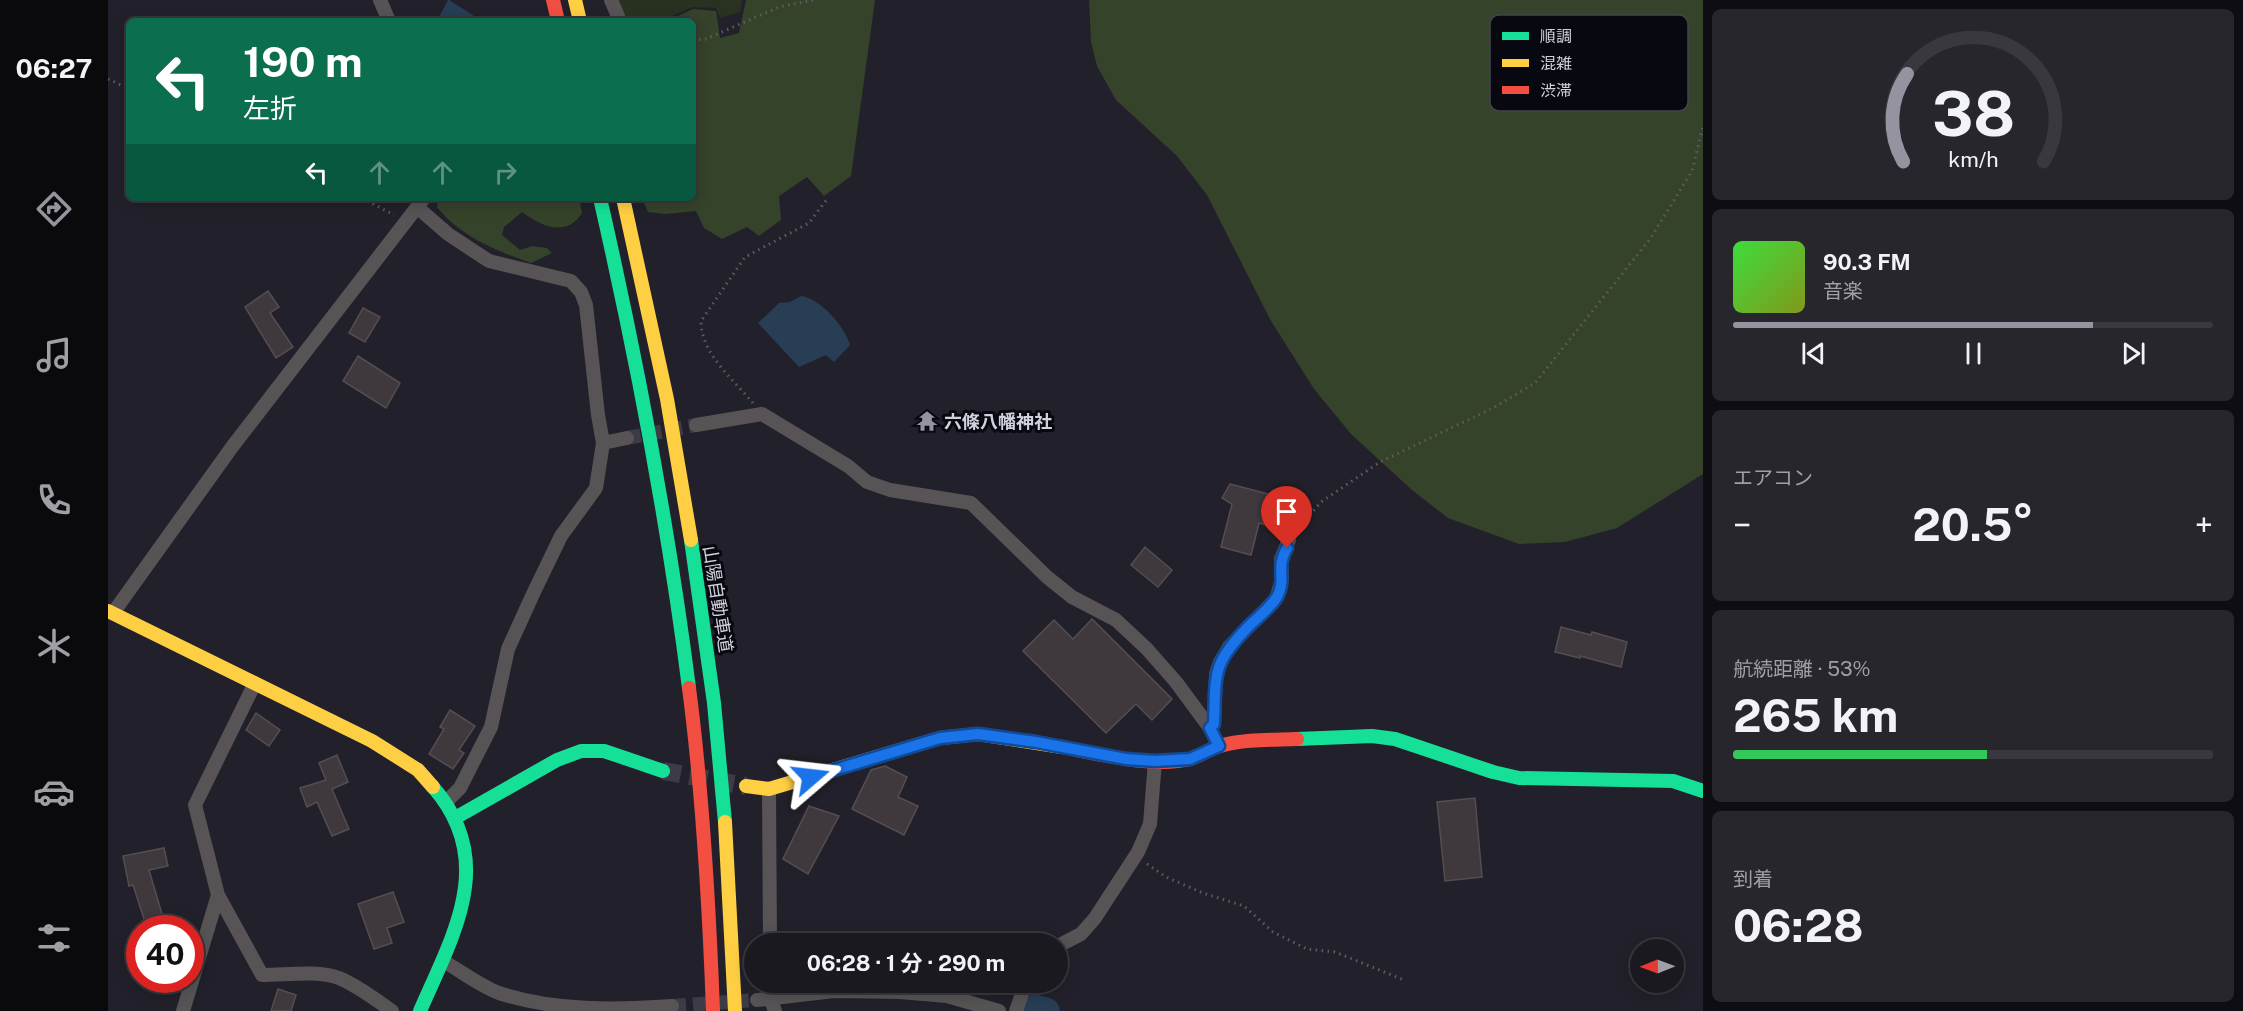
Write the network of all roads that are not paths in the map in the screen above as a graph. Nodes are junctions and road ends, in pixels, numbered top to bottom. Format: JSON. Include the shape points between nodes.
{"nodes":[{"id":1,"x":380,"y":0,"type":"edge"},
{"id":2,"x":553,"y":0,"type":"edge"},
{"id":3,"x":575,"y":0,"type":"edge"},
{"id":4,"x":611,"y":0,"type":"edge"},
{"id":5,"x":388,"y":18,"type":"edge"},
{"id":6,"x":557,"y":18,"type":"edge"},
{"id":7,"x":579,"y":18,"type":"edge"},
{"id":8,"x":619,"y":18,"type":"edge"},
{"id":9,"x":601,"y":201,"type":"edge"},
{"id":10,"x":624,"y":201,"type":"edge"},
{"id":11,"x":420,"y":203,"type":"edge"},
{"id":12,"x":696,"y":425,"type":"tunnel mouth"},
{"id":13,"x":627,"y":438,"type":"tunnel mouth"},
{"id":14,"x":603,"y":443,"type":"junction"},
{"id":15,"x":1289,"y":540,"type":"road end"},
{"id":16,"x":111,"y":612,"type":"edge"},
{"id":17,"x":255,"y":683,"type":"junction"},
{"id":18,"x":1210,"y":728,"type":"junction"},
{"id":19,"x":1219,"y":746,"type":"junction"},
{"id":20,"x":1155,"y":761,"type":"junction"},
{"id":21,"x":663,"y":771,"type":"tunnel mouth"},
{"id":22,"x":746,"y":786,"type":"tunnel mouth"},
{"id":23,"x":769,"y":789,"type":"junction"},
{"id":24,"x":1703,"y":791,"type":"edge"},
{"id":25,"x":446,"y":802,"type":"junction"},
{"id":26,"x":455,"y":818,"type":"junction"},
{"id":27,"x":218,"y":895,"type":"junction"},
{"id":28,"x":770,"y":933,"type":"edge"},
{"id":29,"x":1068,"y":941,"type":"edge"},
{"id":30,"x":442,"y":961,"type":"junction"},
{"id":31,"x":1022,"y":993,"type":"edge"},
{"id":32,"x":768,"y":1004,"type":"tunnel mouth"},
{"id":33,"x":672,"y":1006,"type":"dead end"},
{"id":34,"x":183,"y":1011,"type":"edge"},
{"id":35,"x":392,"y":1011,"type":"edge"},
{"id":36,"x":420,"y":1011,"type":"edge"},
{"id":37,"x":713,"y":1011,"type":"edge"},
{"id":38,"x":736,"y":1011,"type":"edge"},
{"id":39,"x":999,"y":1011,"type":"edge"},
{"id":40,"x":1016,"y":1011,"type":"edge"}],
"edges":[{"from":1,"to":5,"type":"street"},
{"from":2,"to":6,"type":"main road"},
{"from":3,"to":7,"type":"main road"},
{"from":4,"to":8,"type":"street"},
{"from":9,"to":37,"type":"main road","via":[[673,560],[699,772]]},
{"from":10,"to":38,"type":"main road","name":"山陽自動車道","via":[[666,399],[702,612],[723,773]]},
{"from":11,"to":14,"type":"street","via":[[448,234],[489,261],[571,281],[582,292]]},
{"from":11,"to":16,"type":"street"},
{"from":12,"to":18,"type":"street","via":[[762,414],[848,465],[867,482],[890,490],[971,503],[1047,577],[1072,597],[1116,620],[1147,649]]},
{"from":13,"to":14,"type":"street"},
{"from":14,"to":25,"type":"street","via":[[596,488],[561,536],[508,649],[492,728],[460,788]]},
{"from":15,"to":18,"type":"street","via":[[1281,559],[1282,579],[1276,599],[1229,646],[1220,662],[1214,724]]},
{"from":16,"to":17,"type":"main road"},
{"from":17,"to":25,"type":"main road","via":[[400,757],[418,770]]},
{"from":17,"to":27,"type":"street","via":[[195,806]]},
{"from":18,"to":19,"type":"street"},
{"from":19,"to":20,"type":"main road","via":[[1190,759]]},
{"from":19,"to":24,"type":"main road","via":[[1260,740],[1372,736],[1395,739],[1519,778],[1673,781]]},
{"from":20,"to":23,"type":"main road","via":[[978,734],[940,738]]},
{"from":20,"to":29,"type":"street","via":[[1150,824],[1138,852],[1095,918],[1081,934]]},
{"from":21,"to":26,"type":"main road","via":[[604,751],[581,751],[557,760]]},
{"from":22,"to":23,"type":"main road"},
{"from":23,"to":28,"type":"street"},
{"from":25,"to":26,"type":"main road"},
{"from":26,"to":30,"type":"main road","via":[[466,866],[465,895]]},
{"from":27,"to":34,"type":"street"},
{"from":27,"to":35,"type":"street","via":[[262,975],[336,977]]},
{"from":30,"to":33,"type":"street","via":[[498,993],[554,1006],[615,1011]]},
{"from":30,"to":36,"type":"main road"},
{"from":31,"to":40,"type":"street"},
{"from":32,"to":39,"type":"street","via":[[834,992],[900,992],[947,996]]}]}
